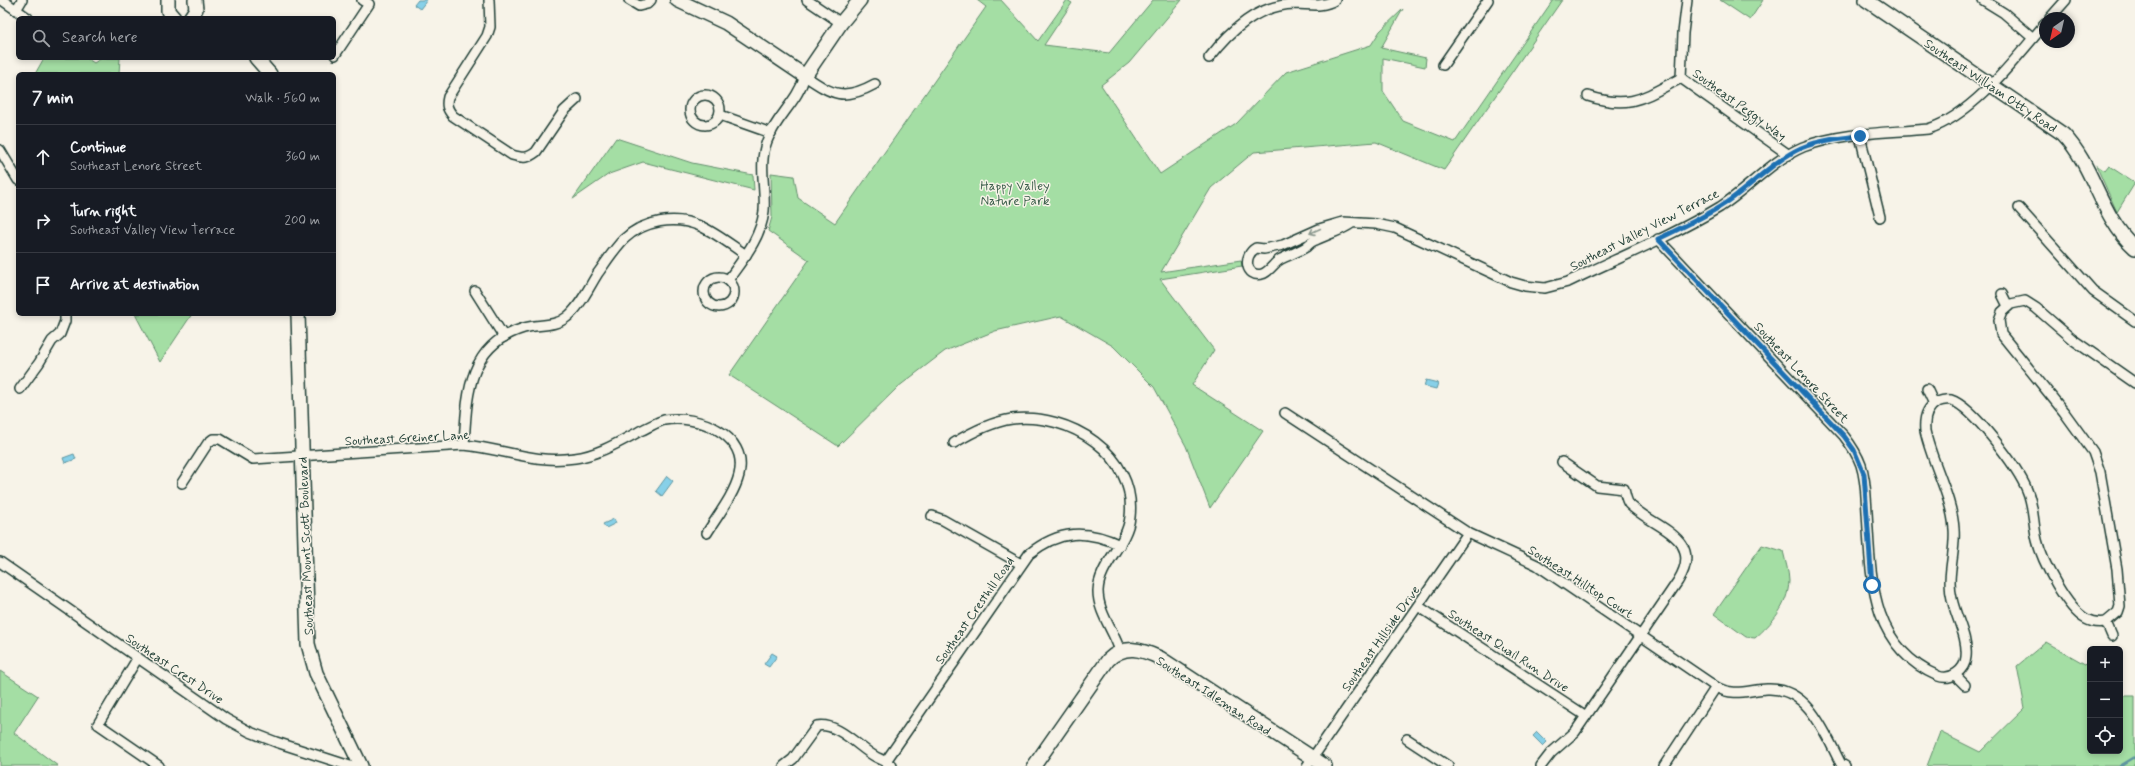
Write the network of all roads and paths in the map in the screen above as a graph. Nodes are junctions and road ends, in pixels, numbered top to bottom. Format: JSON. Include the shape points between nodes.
{"nodes":[{"id":1,"x":2,"y":0,"type":"edge"},
{"id":2,"x":22,"y":0,"type":"edge"},
{"id":3,"x":488,"y":0,"type":"edge"},
{"id":4,"x":629,"y":0,"type":"edge"},
{"id":5,"x":652,"y":0,"type":"edge"},
{"id":6,"x":677,"y":0,"type":"edge"},
{"id":7,"x":807,"y":0,"type":"edge"},
{"id":8,"x":860,"y":0,"type":"edge"},
{"id":9,"x":1335,"y":0,"type":"edge"},
{"id":10,"x":1488,"y":0,"type":"edge"},
{"id":11,"x":1687,"y":0,"type":"edge"},
{"id":12,"x":1866,"y":0,"type":"edge"},
{"id":13,"x":1983,"y":0,"type":"edge"},
{"id":14,"x":2066,"y":0,"type":"edge"},
{"id":15,"x":195,"y":2,"type":"edge"},
{"id":16,"x":366,"y":2,"type":"edge"},
{"id":17,"x":16,"y":10,"type":"junction"},
{"id":18,"x":2055,"y":12,"type":"edge"},
{"id":19,"x":25,"y":16,"type":"edge"},
{"id":20,"x":192,"y":16,"type":"edge"},
{"id":21,"x":204,"y":16,"type":"edge"},
{"id":22,"x":841,"y":23,"type":"junction"},
{"id":23,"x":2039,"y":31,"type":"edge"},
{"id":24,"x":2033,"y":38,"type":"junction"},
{"id":25,"x":336,"y":53,"type":"edge"},
{"id":26,"x":1209,"y":58,"type":"dead end"},
{"id":27,"x":258,"y":60,"type":"edge"},
{"id":28,"x":1443,"y":66,"type":"dead end"},
{"id":29,"x":268,"y":72,"type":"edge"},
{"id":30,"x":805,"y":76,"type":"junction"},
{"id":31,"x":1681,"y":78,"type":"junction"},
{"id":32,"x":876,"y":84,"type":"dead end"},
{"id":33,"x":1991,"y":85,"type":"junction"},
{"id":34,"x":1588,"y":96,"type":"dead end"},
{"id":35,"x":577,"y":99,"type":"dead end"},
{"id":36,"x":720,"y":115,"type":"dead end"},
{"id":37,"x":771,"y":133,"type":"junction"},
{"id":38,"x":1860,"y":136,"type":"junction"},
{"id":39,"x":0,"y":150,"type":"edge"},
{"id":40,"x":1789,"y":155,"type":"junction"},
{"id":41,"x":16,"y":177,"type":"edge"},
{"id":42,"x":2019,"y":208,"type":"dead end"},
{"id":43,"x":1880,"y":217,"type":"dead end"},
{"id":44,"x":1352,"y":223,"type":"junction"},
{"id":45,"x":1658,"y":239,"type":"junction"},
{"id":46,"x":2135,"y":248,"type":"edge"},
{"id":47,"x":746,"y":255,"type":"junction"},
{"id":48,"x":728,"y":280,"type":"dead end"},
{"id":49,"x":475,"y":291,"type":"dead end"},
{"id":50,"x":2002,"y":294,"type":"dead end"},
{"id":51,"x":2008,"y":306,"type":"junction"},
{"id":52,"x":65,"y":316,"type":"edge"},
{"id":53,"x":298,"y":316,"type":"edge"},
{"id":54,"x":2135,"y":321,"type":"edge"},
{"id":55,"x":504,"y":337,"type":"junction"},
{"id":56,"x":2135,"y":383,"type":"edge"},
{"id":57,"x":20,"y":389,"type":"dead end"},
{"id":58,"x":1927,"y":389,"type":"dead end"},
{"id":59,"x":1934,"y":404,"type":"junction"},
{"id":60,"x":1285,"y":413,"type":"dead end"},
{"id":61,"x":954,"y":443,"type":"dead end"},
{"id":62,"x":464,"y":445,"type":"junction"},
{"id":63,"x":302,"y":456,"type":"junction"},
{"id":64,"x":1562,"y":462,"type":"dead end"},
{"id":65,"x":182,"y":483,"type":"dead end"},
{"id":66,"x":932,"y":516,"type":"dead end"},
{"id":67,"x":1468,"y":533,"type":"junction"},
{"id":68,"x":707,"y":534,"type":"dead end"},
{"id":69,"x":1120,"y":545,"type":"junction"},
{"id":70,"x":0,"y":562,"type":"edge"},
{"id":71,"x":1021,"y":564,"type":"junction"},
{"id":72,"x":1418,"y":606,"type":"junction"},
{"id":73,"x":2106,"y":622,"type":"junction"},
{"id":74,"x":1640,"y":636,"type":"junction"},
{"id":75,"x":2112,"y":636,"type":"dead end"},
{"id":76,"x":1120,"y":651,"type":"junction"},
{"id":77,"x":137,"y":659,"type":"junction"},
{"id":78,"x":1955,"y":675,"type":"junction"},
{"id":79,"x":1965,"y":685,"type":"dead end"},
{"id":80,"x":1716,"y":687,"type":"junction"},
{"id":81,"x":1586,"y":716,"type":"junction"},
{"id":82,"x":1407,"y":739,"type":"dead end"},
{"id":83,"x":1310,"y":762,"type":"edge"},
{"id":84,"x":889,"y":764,"type":"edge"},
{"id":85,"x":159,"y":766,"type":"edge"},
{"id":86,"x":350,"y":766,"type":"edge"},
{"id":87,"x":361,"y":766,"type":"edge"},
{"id":88,"x":784,"y":766,"type":"edge"},
{"id":89,"x":1034,"y":766,"type":"edge"},
{"id":90,"x":1325,"y":766,"type":"edge"},
{"id":91,"x":1448,"y":766,"type":"edge"},
{"id":92,"x":1541,"y":766,"type":"edge"},
{"id":93,"x":1664,"y":766,"type":"edge"},
{"id":94,"x":1845,"y":766,"type":"edge"}],
"edges":[{"from":1,"to":17,"type":"street"},
{"from":2,"to":17,"type":"street"},
{"from":3,"to":35,"type":"street","via":[[490,27],[487,36],[448,97],[448,111],[512,155],[522,158],[530,157],[536,152],[564,111]]},
{"from":4,"to":5,"type":"street","via":[[639,6]]},
{"from":6,"to":30,"type":"main road","via":[[726,23]]},
{"from":7,"to":22,"type":"street"},
{"from":8,"to":22,"type":"main road"},
{"from":9,"to":26,"type":"street","via":[[1318,6],[1285,5],[1258,14],[1233,30]]},
{"from":10,"to":28,"type":"street"},
{"from":11,"to":31,"type":"street","name":"Southeast Peggy Way"},
{"from":12,"to":33,"type":"main road","name":"Southeast William Otty Road"},
{"from":13,"to":24,"type":"street","via":[[2004,13]]},
{"from":14,"to":18,"type":"street"},
{"from":15,"to":20,"type":"main road","via":[[195,12]]},
{"from":15,"to":21,"type":"main road"},
{"from":16,"to":25,"type":"street"},
{"from":17,"to":19,"type":"street"},
{"from":22,"to":30,"type":"main road"},
{"from":23,"to":24,"type":"street","name":"Southeast Valley View Terrace"},
{"from":24,"to":33,"type":"street","name":"Southeast Valley View Terrace"},
{"from":27,"to":29,"type":"main road"},
{"from":30,"to":32,"type":"street","via":[[826,91],[844,95]]},
{"from":30,"to":37,"type":"street","via":[[802,88]]},
{"from":31,"to":34,"type":"street","via":[[1629,102],[1604,101]]},
{"from":31,"to":40,"type":"street","name":"Southeast Peggy Way"},
{"from":33,"to":38,"type":"street","name":"Southeast Valley View Terrace","via":[[1954,117],[1937,126]]},
{"from":33,"to":46,"type":"main road","name":"Southeast William Otty Road","via":[[2068,139],[2082,160],[2113,223]]},
{"from":36,"to":37,"type":"street"},
{"from":37,"to":47,"type":"street","via":[[762,164],[764,210],[756,240]]},
{"from":38,"to":40,"type":"street","name":"Southeast Valley View Terrace","via":[[1820,141]]},
{"from":38,"to":43,"type":"street"},
{"from":39,"to":41,"type":"street"},
{"from":40,"to":45,"type":"street","name":"Southeast Valley View Terrace","via":[[1729,201]]},
{"from":42,"to":54,"type":"street","via":[[2093,291]]},
{"from":44,"to":44,"type":"street","name":"Southeast Valley View Terrace","one_way":true,"via":[[1333,224],[1283,245],[1256,248],[1248,254],[1249,269],[1256,274],[1263,274],[1274,262]]},
{"from":44,"to":45,"type":"street","name":"Southeast Valley View Terrace","via":[[1395,228],[1511,282],[1534,288],[1552,287],[1568,282]]},
{"from":45,"to":78,"type":"street","name":"Southeast Lenore Street","via":[[1844,436],[1854,450],[1864,474],[1872,585],[1880,616],[1892,637],[1914,661],[1941,677]]},
{"from":47,"to":48,"type":"street"},
{"from":47,"to":55,"type":"street","via":[[694,223],[675,220],[655,222],[634,232],[619,244],[567,317],[552,324],[524,328]]},
{"from":49,"to":55,"type":"street"},
{"from":50,"to":51,"type":"street"},
{"from":51,"to":56,"type":"street","via":[[2022,301],[2031,304],[2072,339]]},
{"from":51,"to":73,"type":"street","via":[[1999,320],[2001,334],[2064,412],[2092,452],[2100,472],[2117,569],[2120,606],[2118,612]]},
{"from":52,"to":57,"type":"street","via":[[60,334],[52,341]]},
{"from":53,"to":63,"type":"main road","name":"Southeast Mount Scott Boulevard"},
{"from":55,"to":62,"type":"street","via":[[481,360],[470,380]]},
{"from":58,"to":59,"type":"street"},
{"from":59,"to":73,"type":"street","via":[[1946,399],[1960,404],[1971,413],[2006,456],[2028,491],[2038,545],[2054,581],[2084,619]]},
{"from":59,"to":78,"type":"street","via":[[1925,416],[1925,431],[1954,529],[1950,586],[1966,652],[1966,663]]},
{"from":60,"to":67,"type":"street","name":"Southeast Hilltop Court"},
{"from":61,"to":69,"type":"street","via":[[974,431],[999,422],[1026,418],[1053,421],[1088,436],[1110,456],[1127,484],[1130,517]]},
{"from":62,"to":63,"type":"street","name":"Southeast Greiner Lane"},
{"from":62,"to":68,"type":"street","name":"Southeast Greiner Lane","via":[[480,446],[522,458],[561,460],[590,454],[663,420],[684,420],[713,427],[731,440],[741,466],[737,483]]},
{"from":63,"to":65,"type":"street","name":"Southeast Greiner Lane","via":[[253,459],[220,439],[213,439]]},
{"from":63,"to":87,"type":"main road","name":"Southeast Mount Scott Boulevard","via":[[306,613],[310,653],[316,674]]},
{"from":64,"to":74,"type":"street","via":[[1597,486],[1624,489],[1628,503],[1674,536],[1684,547],[1686,561],[1682,574]]},
{"from":66,"to":71,"type":"street"},
{"from":67,"to":72,"type":"street","name":"Southeast Hillside Drive"},
{"from":67,"to":74,"type":"street","name":"Southeast Hilltop Court","via":[[1537,565]]},
{"from":69,"to":71,"type":"street","name":"Southeast Cresthill Road","via":[[1091,535],[1064,535],[1039,546]]},
{"from":69,"to":76,"type":"street","via":[[1103,573],[1098,591],[1101,607]]},
{"from":70,"to":77,"type":"street","name":"Southeast Crest Drive"},
{"from":71,"to":84,"type":"street","name":"Southeast Cresthill Road"},
{"from":72,"to":81,"type":"street","name":"Southeast Quail Run Drive"},
{"from":72,"to":83,"type":"street","name":"Southeast Hillside Drive"},
{"from":73,"to":75,"type":"street"},
{"from":74,"to":80,"type":"street","name":"Southeast Hilltop Court"},
{"from":74,"to":81,"type":"street"},
{"from":76,"to":83,"type":"main road","name":"Southeast Idleman Road","via":[[1140,650],[1160,658]]},
{"from":76,"to":89,"type":"main road","via":[[1104,665]]},
{"from":77,"to":85,"type":"street","via":[[98,724]]},
{"from":77,"to":86,"type":"street","name":"Southeast Crest Drive","via":[[236,725],[276,742]]},
{"from":78,"to":79,"type":"street"},
{"from":80,"to":93,"type":"street"},
{"from":80,"to":94,"type":"street","name":"Southeast Hilltop Court","via":[[1733,693],[1779,690],[1796,697],[1812,711],[1841,764]]},
{"from":81,"to":92,"type":"street","via":[[1575,732],[1551,753]]},
{"from":82,"to":91,"type":"street"},
{"from":83,"to":90,"type":"main road","name":"Southeast Idleman Road"},
{"from":84,"to":88,"type":"street","via":[[824,725],[817,726],[793,759]]}]}
